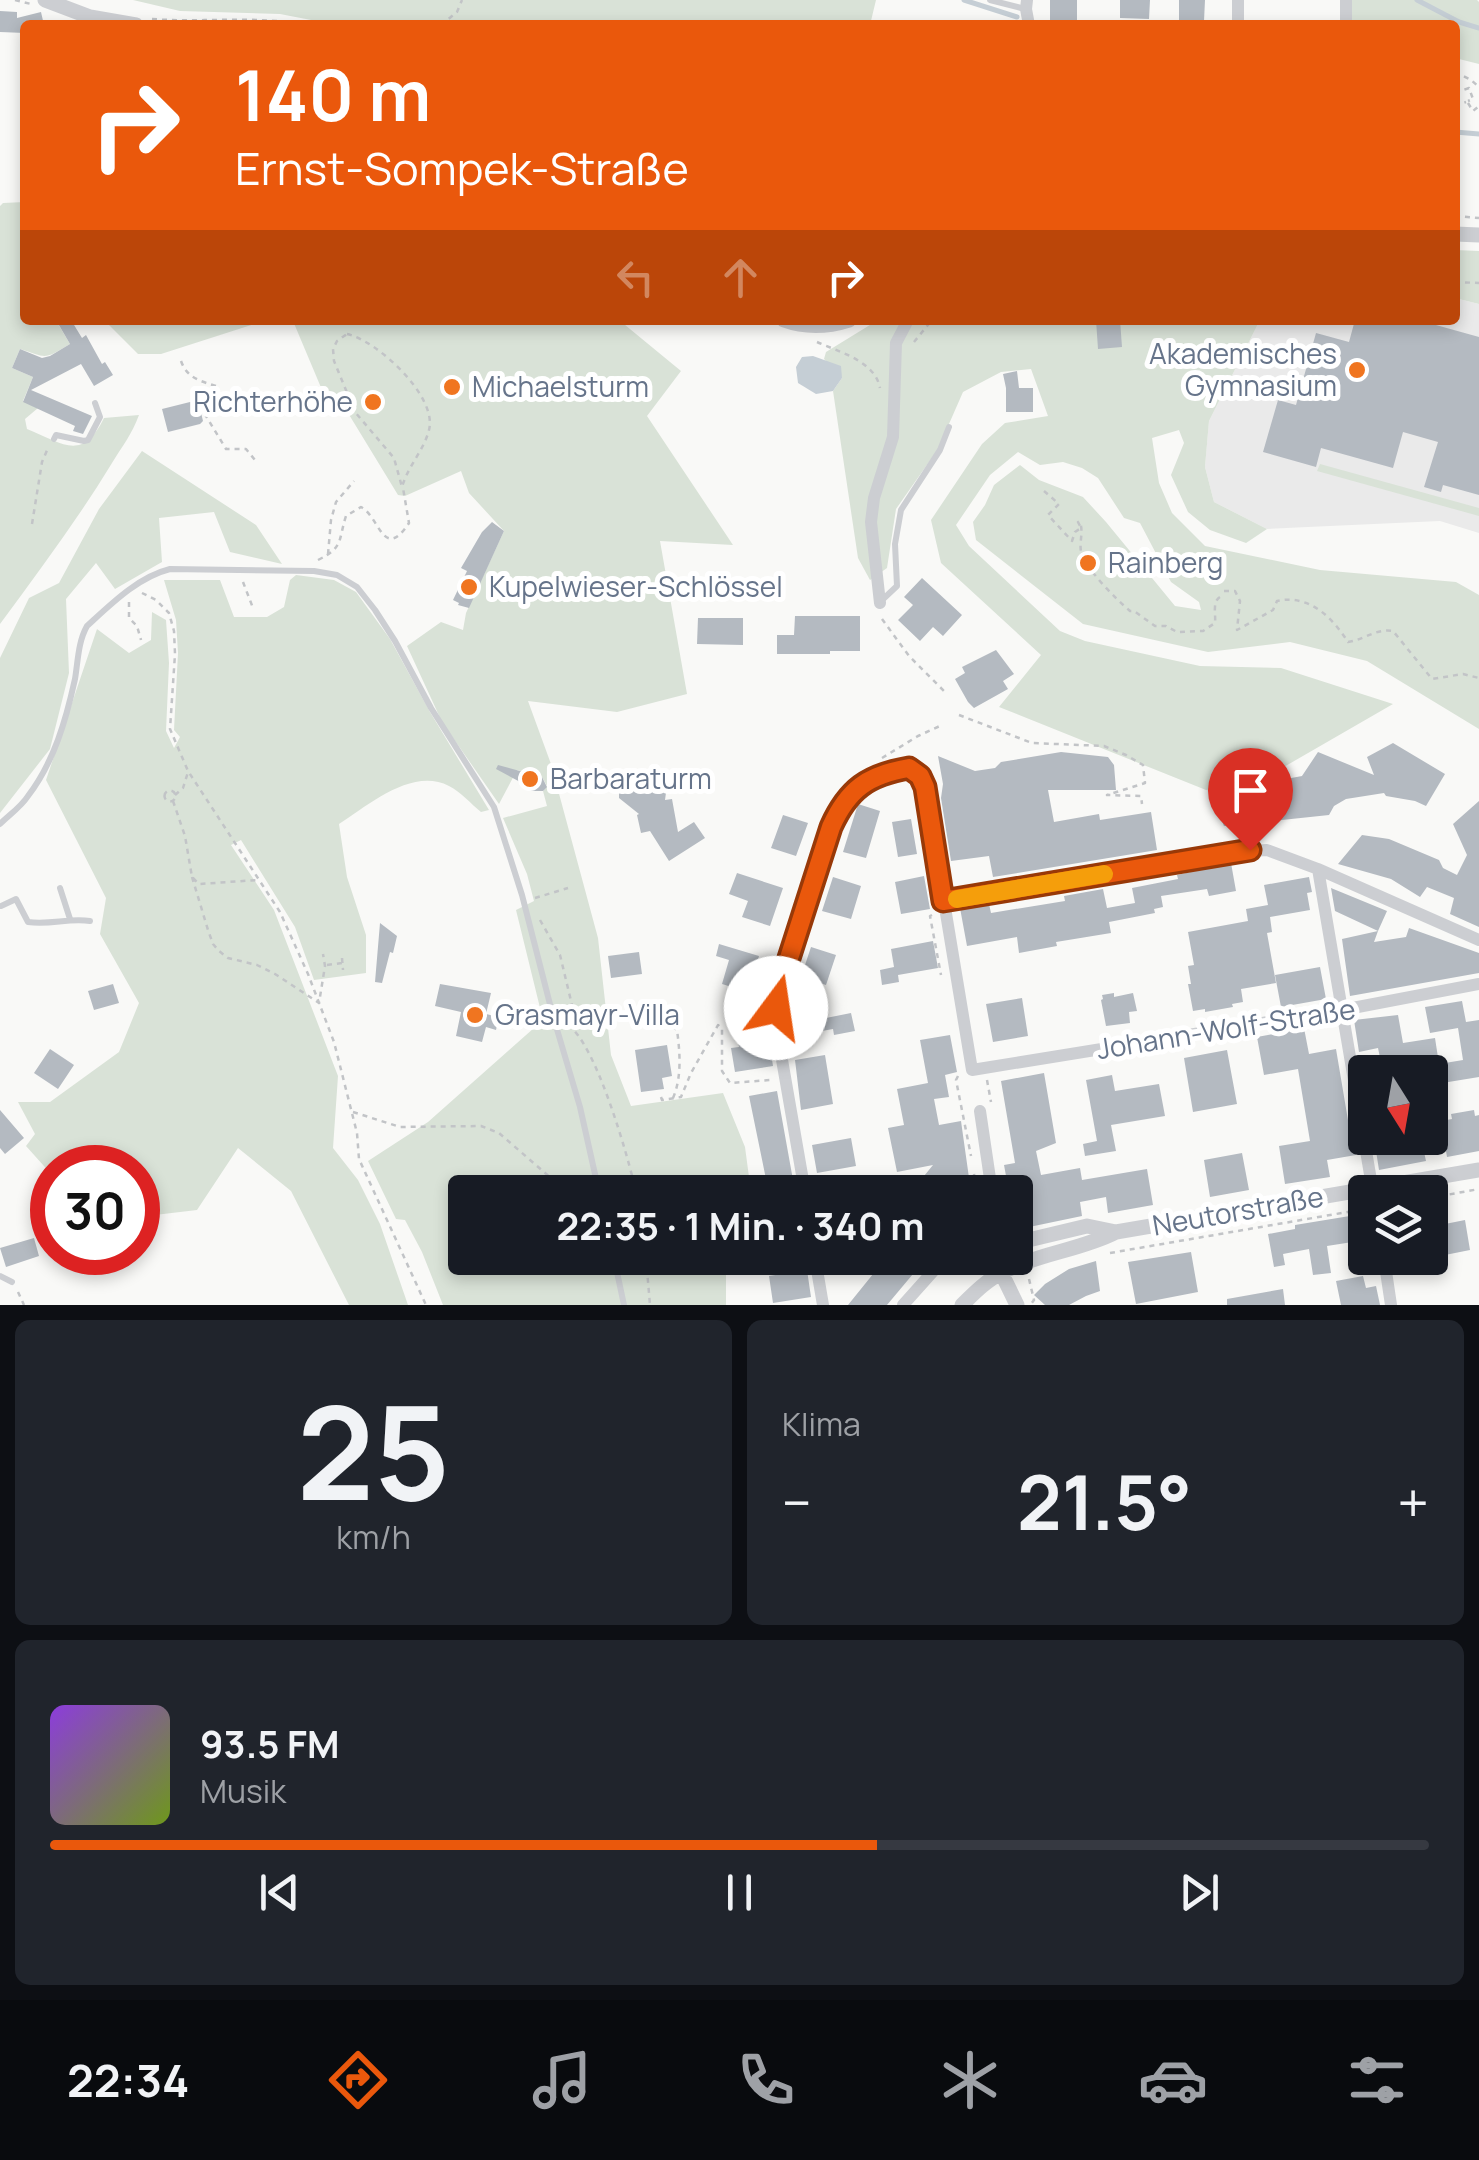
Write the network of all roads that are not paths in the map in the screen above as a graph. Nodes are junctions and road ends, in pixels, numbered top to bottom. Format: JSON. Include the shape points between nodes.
{"nodes":[{"id":1,"x":44,"y":0,"type":"edge"},
{"id":2,"x":990,"y":0,"type":"edge"},
{"id":3,"x":1027,"y":4,"type":"edge"},
{"id":4,"x":119,"y":20,"type":"edge"},
{"id":5,"x":805,"y":325,"type":"edge"},
{"id":6,"x":833,"y":325,"type":"edge"},
{"id":7,"x":905,"y":325,"type":"edge"},
{"id":8,"x":95,"y":403,"type":"dead end"},
{"id":9,"x":949,"y":427,"type":"dead end"},
{"id":10,"x":54,"y":439,"type":"road end"},
{"id":11,"x":880,"y":602,"type":"joint"},
{"id":12,"x":0,"y":824,"type":"edge"},
{"id":13,"x":1318,"y":870,"type":"junction"},
{"id":14,"x":60,"y":888,"type":"dead end"},
{"id":15,"x":943,"y":901,"type":"junction"},
{"id":16,"x":1,"y":906,"type":"edge"},
{"id":17,"x":70,"y":919,"type":"junction"},
{"id":18,"x":90,"y":922,"type":"dead end"},
{"id":19,"x":1479,"y":940,"type":"edge"},
{"id":20,"x":1479,"y":984,"type":"edge"},
{"id":21,"x":1342,"y":1010,"type":"junction"},
{"id":22,"x":980,"y":1111,"type":"dead end"},
{"id":23,"x":1479,"y":1170,"type":"edge"},
{"id":24,"x":595,"y":1175,"type":"edge"},
{"id":25,"x":802,"y":1175,"type":"edge"},
{"id":26,"x":989,"y":1175,"type":"edge"},
{"id":27,"x":1370,"y":1175,"type":"edge"},
{"id":28,"x":1448,"y":1176,"type":"edge"},
{"id":29,"x":1348,"y":1194,"type":"edge"},
{"id":30,"x":1116,"y":1232,"type":"junction"},
{"id":31,"x":1033,"y":1239,"type":"edge"},
{"id":32,"x":1033,"y":1260,"type":"edge"},
{"id":33,"x":618,"y":1275,"type":"edge"},
{"id":34,"x":818,"y":1275,"type":"edge"},
{"id":35,"x":929,"y":1275,"type":"edge"},
{"id":36,"x":992,"y":1275,"type":"edge"},
{"id":37,"x":1006,"y":1275,"type":"edge"},
{"id":38,"x":1387,"y":1275,"type":"edge"},
{"id":39,"x":0,"y":1276,"type":"edge"},
{"id":40,"x":12,"y":1282,"type":"road end"},
{"id":41,"x":624,"y":1305,"type":"edge"},
{"id":42,"x":822,"y":1305,"type":"edge"},
{"id":43,"x":902,"y":1305,"type":"edge"},
{"id":44,"x":962,"y":1305,"type":"edge"},
{"id":45,"x":1017,"y":1305,"type":"edge"},
{"id":46,"x":1392,"y":1305,"type":"edge"}],
"edges":[{"from":1,"to":4,"type":"street"},
{"from":2,"to":3,"type":"lane"},
{"from":5,"to":6,"type":"street"},
{"from":7,"to":11,"type":"street","via":[[896,343],[893,437],[871,522]]},
{"from":8,"to":10,"type":"lane","via":[[100,416],[88,440]]},
{"from":9,"to":11,"type":"lane","via":[[901,510],[897,586]]},
{"from":12,"to":24,"type":"lane","via":[[27,799],[56,746],[81,636],[130,589],[170,570],[238,568],[314,571],[358,587],[494,807]]},
{"from":13,"to":15,"type":"street","via":[[1250,850]]},
{"from":13,"to":19,"type":"street"},
{"from":13,"to":21,"type":"street"},
{"from":14,"to":17,"type":"lane"},
{"from":15,"to":21,"type":"street","name":"Johann-Wolf-Straße","via":[[972,1070]]},
{"from":15,"to":25,"type":"street","via":[[920,776],[909,768],[872,778],[840,807],[831,827],[776,1008]]},
{"from":16,"to":17,"type":"lane","via":[[16,899],[28,922]]},
{"from":17,"to":18,"type":"lane"},
{"from":20,"to":21,"type":"street","name":"Johann-Wolf-Straße"},
{"from":21,"to":27,"type":"street"},
{"from":22,"to":26,"type":"street"},
{"from":23,"to":28,"type":"street","name":"Neutorstraße"},
{"from":29,"to":30,"type":"street","name":"Neutorstraße"},
{"from":30,"to":31,"type":"street","name":"Neutorstraße","via":[[1088,1226]]},
{"from":30,"to":32,"type":"street","name":"Neutorstraße"},
{"from":33,"to":41,"type":"lane"},
{"from":34,"to":42,"type":"street"},
{"from":35,"to":43,"type":"street"},
{"from":36,"to":44,"type":"street","name":"Neutorstraße"},
{"from":37,"to":45,"type":"street"},
{"from":38,"to":46,"type":"street"},
{"from":39,"to":40,"type":"lane"}]}
